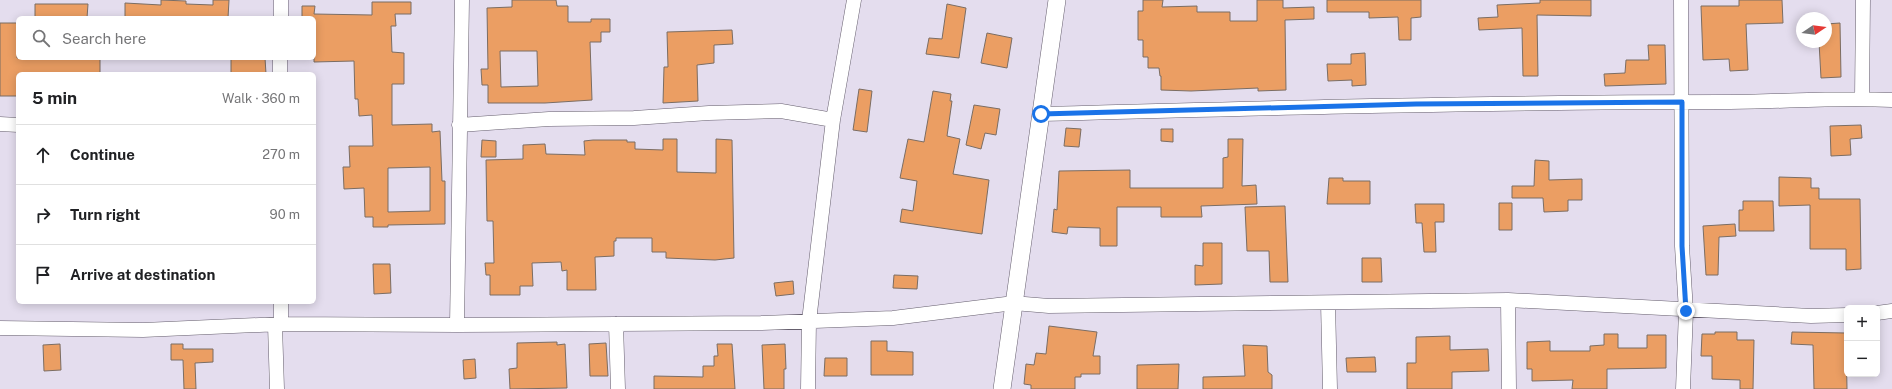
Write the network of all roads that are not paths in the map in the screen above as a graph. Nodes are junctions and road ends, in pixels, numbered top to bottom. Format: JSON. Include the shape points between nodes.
{"nodes":[{"id":1,"x":281,"y":0,"type":"edge"},
{"id":2,"x":462,"y":0,"type":"edge"},
{"id":3,"x":854,"y":0,"type":"edge"},
{"id":4,"x":1057,"y":0,"type":"edge"},
{"id":5,"x":1681,"y":0,"type":"edge"},
{"id":6,"x":1863,"y":0,"type":"edge"},
{"id":7,"x":281,"y":16,"type":"edge"},
{"id":8,"x":280,"y":60,"type":"edge"},
{"id":9,"x":280,"y":72,"type":"edge"},
{"id":10,"x":1862,"y":98,"type":"junction"},
{"id":11,"x":1892,"y":100,"type":"edge"},
{"id":12,"x":1682,"y":102,"type":"junction"},
{"id":13,"x":1041,"y":114,"type":"junction"},
{"id":14,"x":833,"y":120,"type":"junction"},
{"id":15,"x":0,"y":124,"type":"edge"},
{"id":16,"x":16,"y":125,"type":"edge"},
{"id":17,"x":459,"y":125,"type":"junction"},
{"id":18,"x":1508,"y":300,"type":"junction"},
{"id":19,"x":1014,"y":303,"type":"junction"},
{"id":20,"x":1328,"y":303,"type":"junction"},
{"id":21,"x":281,"y":304,"type":"edge"},
{"id":22,"x":1686,"y":311,"type":"junction"},
{"id":23,"x":1892,"y":311,"type":"edge"},
{"id":24,"x":1880,"y":313,"type":"edge"},
{"id":25,"x":1844,"y":315,"type":"edge"},
{"id":26,"x":809,"y":321,"type":"junction"},
{"id":27,"x":278,"y":324,"type":"junction"},
{"id":28,"x":616,"y":324,"type":"junction"},
{"id":29,"x":457,"y":325,"type":"junction"},
{"id":30,"x":0,"y":328,"type":"edge"},
{"id":31,"x":277,"y":389,"type":"edge"},
{"id":32,"x":618,"y":389,"type":"edge"},
{"id":33,"x":808,"y":389,"type":"edge"},
{"id":34,"x":1002,"y":389,"type":"edge"},
{"id":35,"x":1330,"y":389,"type":"edge"},
{"id":36,"x":1509,"y":389,"type":"edge"},
{"id":37,"x":1683,"y":389,"type":"edge"}],
"edges":[{"from":1,"to":7,"type":"street"},
{"from":2,"to":17,"type":"street"},
{"from":3,"to":14,"type":"street"},
{"from":4,"to":13,"type":"street"},
{"from":5,"to":12,"type":"street"},
{"from":6,"to":10,"type":"street"},
{"from":8,"to":9,"type":"street"},
{"from":10,"to":11,"type":"street"},
{"from":10,"to":12,"type":"street"},
{"from":12,"to":13,"type":"street","via":[[1416,104]]},
{"from":12,"to":22,"type":"street","via":[[1682,246]]},
{"from":13,"to":19,"type":"street"},
{"from":14,"to":17,"type":"street","via":[[774,112],[549,119]]},
{"from":14,"to":26,"type":"street"},
{"from":15,"to":16,"type":"street"},
{"from":17,"to":29,"type":"street"},
{"from":18,"to":20,"type":"street"},
{"from":18,"to":22,"type":"street"},
{"from":18,"to":36,"type":"street"},
{"from":19,"to":20,"type":"street","via":[[1049,306],[1229,302]]},
{"from":19,"to":26,"type":"street","via":[[893,318]]},
{"from":19,"to":34,"type":"street"},
{"from":20,"to":35,"type":"street"},
{"from":21,"to":27,"type":"street"},
{"from":22,"to":25,"type":"street"},
{"from":22,"to":37,"type":"street"},
{"from":23,"to":24,"type":"street"},
{"from":26,"to":28,"type":"street"},
{"from":26,"to":33,"type":"street"},
{"from":27,"to":29,"type":"street"},
{"from":27,"to":30,"type":"street","via":[[143,330]]},
{"from":27,"to":31,"type":"street"},
{"from":28,"to":29,"type":"street"},
{"from":28,"to":32,"type":"street"}]}
